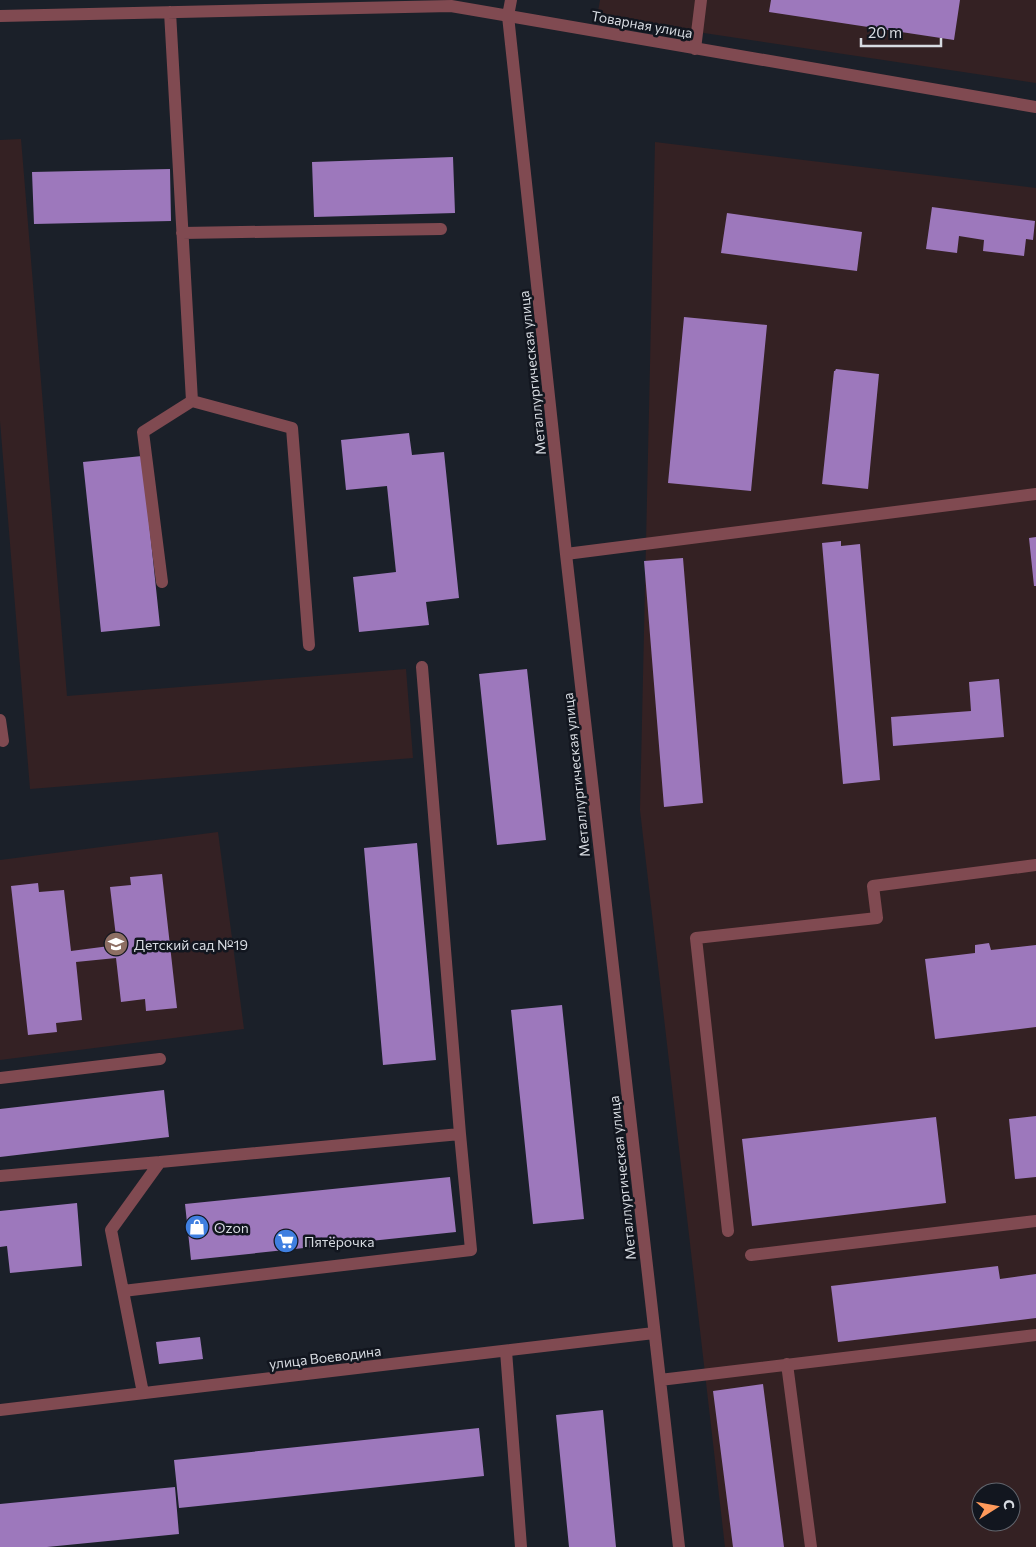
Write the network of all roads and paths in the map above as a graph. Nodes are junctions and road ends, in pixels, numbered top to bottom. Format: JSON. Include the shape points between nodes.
{"nodes":[{"id":1,"x":511,"y":0,"type":"edge"},
{"id":2,"x":700,"y":0,"type":"edge"},
{"id":3,"x":170,"y":12,"type":"junction"},
{"id":4,"x":0,"y":16,"type":"edge"},
{"id":5,"x":508,"y":16,"type":"junction"},
{"id":6,"x":695,"y":49,"type":"junction"},
{"id":7,"x":1036,"y":107,"type":"edge"},
{"id":8,"x":441,"y":229,"type":"dead end"},
{"id":9,"x":182,"y":233,"type":"junction"},
{"id":10,"x":192,"y":401,"type":"junction"},
{"id":11,"x":1036,"y":494,"type":"edge"},
{"id":12,"x":566,"y":554,"type":"junction"},
{"id":13,"x":162,"y":582,"type":"dead end"},
{"id":14,"x":309,"y":645,"type":"dead end"},
{"id":15,"x":422,"y":667,"type":"dead end"},
{"id":16,"x":0,"y":720,"type":"edge"},
{"id":17,"x":2,"y":741,"type":"dead end"},
{"id":18,"x":1036,"y":865,"type":"edge"},
{"id":19,"x":160,"y":1059,"type":"dead end"},
{"id":20,"x":0,"y":1078,"type":"edge"},
{"id":21,"x":460,"y":1134,"type":"junction"},
{"id":22,"x":160,"y":1162,"type":"junction"},
{"id":23,"x":0,"y":1176,"type":"edge"},
{"id":24,"x":1036,"y":1221,"type":"edge"},
{"id":25,"x":728,"y":1231,"type":"dead end"},
{"id":26,"x":751,"y":1255,"type":"dead end"},
{"id":27,"x":123,"y":1291,"type":"junction"},
{"id":28,"x":654,"y":1333,"type":"junction"},
{"id":29,"x":1036,"y":1335,"type":"edge"},
{"id":30,"x":506,"y":1350,"type":"junction"},
{"id":31,"x":788,"y":1364,"type":"junction"},
{"id":32,"x":660,"y":1380,"type":"junction"},
{"id":33,"x":143,"y":1393,"type":"junction"},
{"id":34,"x":0,"y":1410,"type":"edge"},
{"id":35,"x":522,"y":1547,"type":"edge"},
{"id":36,"x":679,"y":1547,"type":"edge"},
{"id":37,"x":810,"y":1547,"type":"edge"}],
"edges":[{"from":1,"to":5,"type":"street","name":"Металлургическая улица"},
{"from":2,"to":6,"type":"street"},
{"from":3,"to":4,"type":"street","name":"Товарная улица"},
{"from":3,"to":5,"type":"street","name":"Товарная улица","via":[[451,6]]},
{"from":3,"to":9,"type":"street"},
{"from":5,"to":6,"type":"street","name":"Товарная улица"},
{"from":5,"to":12,"type":"street","name":"Металлургическая улица"},
{"from":6,"to":7,"type":"street","name":"Товарная улица"},
{"from":8,"to":9,"type":"street"},
{"from":9,"to":10,"type":"street"},
{"from":10,"to":13,"type":"street","via":[[143,432]]},
{"from":10,"to":14,"type":"street","via":[[292,428]]},
{"from":11,"to":12,"type":"street"},
{"from":12,"to":28,"type":"street","name":"Металлургическая улица"},
{"from":15,"to":21,"type":"street"},
{"from":16,"to":17,"type":"street"},
{"from":18,"to":25,"type":"street","via":[[873,886],[877,918],[696,938]]},
{"from":19,"to":20,"type":"street"},
{"from":21,"to":22,"type":"street"},
{"from":21,"to":27,"type":"street","via":[[471,1250]]},
{"from":22,"to":23,"type":"street"},
{"from":22,"to":27,"type":"street","via":[[111,1230]]},
{"from":24,"to":26,"type":"street"},
{"from":27,"to":33,"type":"street"},
{"from":28,"to":30,"type":"street","name":"улица Воеводина"},
{"from":28,"to":32,"type":"street","name":"Металлургическая улица"},
{"from":29,"to":31,"type":"street"},
{"from":30,"to":33,"type":"street","name":"улица Воеводина"},
{"from":30,"to":35,"type":"street"},
{"from":31,"to":32,"type":"street"},
{"from":31,"to":37,"type":"street"},
{"from":32,"to":36,"type":"street","name":"Металлургическая улица"},
{"from":33,"to":34,"type":"street","name":"улица Воеводина"}]}
